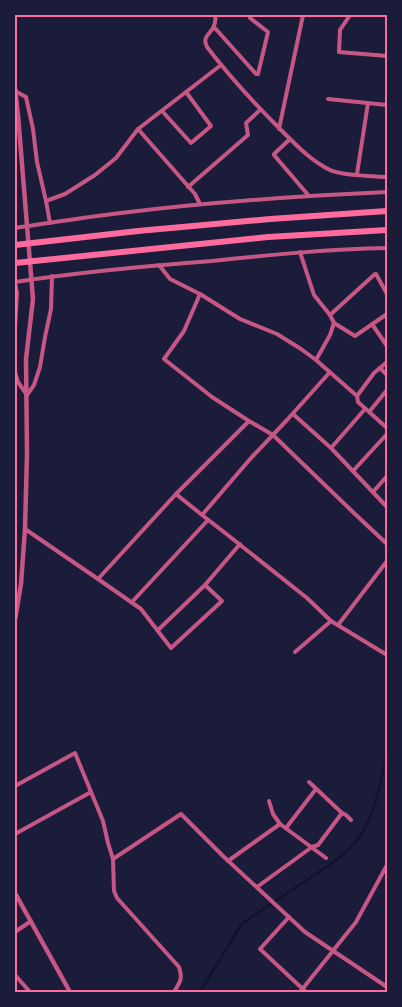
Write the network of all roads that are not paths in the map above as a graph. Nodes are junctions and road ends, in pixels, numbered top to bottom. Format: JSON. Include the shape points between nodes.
{"nodes":[{"id":1,"x":216,"y":15,"type":"edge"},
{"id":2,"x":252,"y":15,"type":"edge"},
{"id":3,"x":303,"y":15,"type":"edge"},
{"id":4,"x":350,"y":15,"type":"edge"},
{"id":5,"x":214,"y":27,"type":"junction"},
{"id":6,"x":387,"y":56,"type":"edge"},
{"id":7,"x":221,"y":65,"type":"junction"},
{"id":8,"x":15,"y":90,"type":"edge"},
{"id":9,"x":186,"y":92,"type":"junction"},
{"id":10,"x":328,"y":99,"type":"dead end"},
{"id":11,"x":368,"y":104,"type":"junction"},
{"id":12,"x":387,"y":105,"type":"edge"},
{"id":13,"x":260,"y":110,"type":"junction"},
{"id":14,"x":162,"y":111,"type":"junction"},
{"id":15,"x":138,"y":129,"type":"junction"},
{"id":16,"x":279,"y":129,"type":"junction"},
{"id":17,"x":289,"y":140,"type":"junction"},
{"id":18,"x":356,"y":174,"type":"junction"},
{"id":19,"x":387,"y":177,"type":"edge"},
{"id":20,"x":188,"y":187,"type":"junction"},
{"id":21,"x":387,"y":192,"type":"edge"},
{"id":22,"x":309,"y":196,"type":"junction"},
{"id":23,"x":46,"y":202,"type":"junction"},
{"id":24,"x":200,"y":204,"type":"junction"},
{"id":25,"x":387,"y":211,"type":"edge"},
{"id":26,"x":50,"y":223,"type":"junction"},
{"id":27,"x":15,"y":228,"type":"edge"},
{"id":28,"x":387,"y":230,"type":"edge"},
{"id":29,"x":15,"y":245,"type":"edge"},
{"id":30,"x":387,"y":248,"type":"edge"},
{"id":31,"x":300,"y":252,"type":"junction"},
{"id":32,"x":15,"y":263,"type":"edge"},
{"id":33,"x":159,"y":265,"type":"junction"},
{"id":34,"x":52,"y":276,"type":"junction"},
{"id":35,"x":15,"y":282,"type":"edge"},
{"id":36,"x":200,"y":294,"type":"junction"},
{"id":37,"x":387,"y":294,"type":"edge"},
{"id":38,"x":330,"y":314,"type":"junction"},
{"id":39,"x":387,"y":314,"type":"edge"},
{"id":40,"x":334,"y":323,"type":"junction"},
{"id":41,"x":372,"y":324,"type":"junction"},
{"id":42,"x":15,"y":328,"type":"edge"},
{"id":43,"x":387,"y":346,"type":"edge"},
{"id":44,"x":316,"y":360,"type":"junction"},
{"id":45,"x":387,"y":362,"type":"edge"},
{"id":46,"x":380,"y":368,"type":"junction"},
{"id":47,"x":15,"y":372,"type":"edge"},
{"id":48,"x":330,"y":372,"type":"junction"},
{"id":49,"x":387,"y":375,"type":"edge"},
{"id":50,"x":387,"y":390,"type":"edge"},
{"id":51,"x":27,"y":395,"type":"junction"},
{"id":52,"x":357,"y":396,"type":"junction"},
{"id":53,"x":367,"y":411,"type":"junction"},
{"id":54,"x":293,"y":414,"type":"junction"},
{"id":55,"x":248,"y":421,"type":"junction"},
{"id":56,"x":387,"y":428,"type":"edge"},
{"id":57,"x":273,"y":434,"type":"junction"},
{"id":58,"x":387,"y":434,"type":"edge"},
{"id":59,"x":331,"y":448,"type":"junction"},
{"id":60,"x":353,"y":471,"type":"junction"},
{"id":61,"x":387,"y":476,"type":"edge"},
{"id":62,"x":373,"y":492,"type":"junction"},
{"id":63,"x":176,"y":494,"type":"junction"},
{"id":64,"x":387,"y":507,"type":"edge"},
{"id":65,"x":202,"y":515,"type":"junction"},
{"id":66,"x":208,"y":520,"type":"junction"},
{"id":67,"x":25,"y":529,"type":"junction"},
{"id":68,"x":240,"y":544,"type":"junction"},
{"id":69,"x":387,"y":544,"type":"edge"},
{"id":70,"x":387,"y":561,"type":"edge"},
{"id":71,"x":98,"y":579,"type":"junction"},
{"id":72,"x":205,"y":585,"type":"junction"},
{"id":73,"x":132,"y":602,"type":"junction"},
{"id":74,"x":15,"y":620,"type":"edge"},
{"id":75,"x":332,"y":620,"type":"junction"},
{"id":76,"x":338,"y":625,"type":"junction"},
{"id":77,"x":158,"y":630,"type":"junction"},
{"id":78,"x":295,"y":652,"type":"dead end"},
{"id":79,"x":387,"y":655,"type":"edge"},
{"id":80,"x":309,"y":782,"type":"dead end"},
{"id":81,"x":15,"y":786,"type":"edge"},
{"id":82,"x":316,"y":789,"type":"junction"},
{"id":83,"x":90,"y":792,"type":"junction"},
{"id":84,"x":269,"y":801,"type":"dead end"},
{"id":85,"x":342,"y":813,"type":"junction"},
{"id":86,"x":351,"y":820,"type":"dead end"},
{"id":87,"x":280,"y":824,"type":"junction"},
{"id":88,"x":286,"y":828,"type":"junction"},
{"id":89,"x":15,"y":834,"type":"edge"},
{"id":90,"x":312,"y":847,"type":"junction"},
{"id":91,"x":326,"y":858,"type":"dead end"},
{"id":92,"x":113,"y":859,"type":"junction"},
{"id":93,"x":228,"y":861,"type":"junction"},
{"id":94,"x":387,"y":865,"type":"edge"},
{"id":95,"x":385,"y":874,"type":"edge"},
{"id":96,"x":256,"y":886,"type":"junction"},
{"id":97,"x":15,"y":894,"type":"edge"},
{"id":98,"x":289,"y":917,"type":"junction"},
{"id":99,"x":30,"y":921,"type":"junction"},
{"id":100,"x":15,"y":932,"type":"edge"},
{"id":101,"x":332,"y":951,"type":"junction"},
{"id":102,"x":15,"y":975,"type":"edge"},
{"id":103,"x":387,"y":987,"type":"edge"},
{"id":104,"x":303,"y":991,"type":"edge"},
{"id":105,"x":30,"y":992,"type":"edge"},
{"id":106,"x":70,"y":992,"type":"edge"},
{"id":107,"x":174,"y":992,"type":"edge"}],
"edges":[{"from":1,"to":5,"type":"street"},
{"from":2,"to":5,"type":"street","via":[[250,18],[268,32],[258,74]]},
{"from":3,"to":16,"type":"street"},
{"from":4,"to":6,"type":"street","via":[[340,30],[339,52]]},
{"from":5,"to":7,"type":"street","via":[[205,43]]},
{"from":7,"to":9,"type":"street"},
{"from":7,"to":13,"type":"street"},
{"from":8,"to":23,"type":"street","via":[[26,97]]},
{"from":8,"to":51,"type":"street","via":[[33,299],[26,359]]},
{"from":9,"to":14,"type":"street"},
{"from":9,"to":14,"type":"street","via":[[211,126],[190,143]]},
{"from":10,"to":11,"type":"street"},
{"from":11,"to":12,"type":"street"},
{"from":11,"to":18,"type":"street"},
{"from":13,"to":16,"type":"street"},
{"from":13,"to":20,"type":"street","via":[[246,123],[248,135]]},
{"from":14,"to":15,"type":"street"},
{"from":15,"to":20,"type":"street"},
{"from":15,"to":23,"type":"street","via":[[116,158],[95,175]]},
{"from":16,"to":17,"type":"street"},
{"from":17,"to":18,"type":"street","via":[[330,170]]},
{"from":17,"to":22,"type":"street","via":[[274,155]]},
{"from":18,"to":19,"type":"street"},
{"from":20,"to":24,"type":"street"},
{"from":21,"to":22,"type":"street"},
{"from":22,"to":24,"type":"street"},
{"from":23,"to":26,"type":"street"},
{"from":24,"to":26,"type":"street"},
{"from":25,"to":29,"type":"highway","via":[[138,231]]},
{"from":26,"to":27,"type":"street"},
{"from":28,"to":32,"type":"highway","via":[[268,237]]},
{"from":30,"to":31,"type":"street"},
{"from":31,"to":33,"type":"street"},
{"from":31,"to":38,"type":"street","via":[[314,295]]},
{"from":33,"to":34,"type":"street"},
{"from":33,"to":36,"type":"street","via":[[170,279]]},
{"from":34,"to":35,"type":"street"},
{"from":34,"to":51,"type":"street","via":[[51,309],[40,367]]},
{"from":35,"to":42,"type":"street","via":[[18,293]]},
{"from":36,"to":44,"type":"street","via":[[240,318],[277,334]]},
{"from":36,"to":55,"type":"street","via":[[184,331],[164,359]]},
{"from":37,"to":38,"type":"street","via":[[375,274]]},
{"from":38,"to":40,"type":"street"},
{"from":39,"to":41,"type":"street"},
{"from":40,"to":41,"type":"street","via":[[353,336]]},
{"from":40,"to":44,"type":"street"},
{"from":41,"to":43,"type":"street"},
{"from":44,"to":48,"type":"street"},
{"from":45,"to":46,"type":"street"},
{"from":46,"to":49,"type":"street"},
{"from":46,"to":52,"type":"street"},
{"from":47,"to":51,"type":"street"},
{"from":48,"to":52,"type":"street"},
{"from":48,"to":54,"type":"street"},
{"from":50,"to":53,"type":"street"},
{"from":51,"to":67,"type":"street"},
{"from":52,"to":53,"type":"street"},
{"from":53,"to":56,"type":"street"},
{"from":53,"to":59,"type":"street"},
{"from":54,"to":57,"type":"street"},
{"from":54,"to":59,"type":"street"},
{"from":55,"to":57,"type":"street"},
{"from":55,"to":63,"type":"street"},
{"from":57,"to":65,"type":"street"},
{"from":57,"to":69,"type":"street"},
{"from":58,"to":60,"type":"street"},
{"from":59,"to":60,"type":"street"},
{"from":60,"to":62,"type":"street"},
{"from":61,"to":62,"type":"street"},
{"from":62,"to":64,"type":"street"},
{"from":63,"to":65,"type":"street"},
{"from":63,"to":71,"type":"street"},
{"from":65,"to":66,"type":"street"},
{"from":66,"to":68,"type":"street"},
{"from":66,"to":73,"type":"street"},
{"from":67,"to":71,"type":"street"},
{"from":67,"to":74,"type":"street"},
{"from":68,"to":72,"type":"street"},
{"from":68,"to":75,"type":"street"},
{"from":70,"to":76,"type":"street"},
{"from":71,"to":73,"type":"street"},
{"from":72,"to":77,"type":"street"},
{"from":72,"to":77,"type":"street","via":[[222,601],[171,648]]},
{"from":73,"to":77,"type":"street"},
{"from":75,"to":76,"type":"street"},
{"from":75,"to":78,"type":"street"},
{"from":76,"to":79,"type":"street"},
{"from":80,"to":82,"type":"street"},
{"from":81,"to":83,"type":"street","via":[[75,753]]},
{"from":82,"to":85,"type":"street"},
{"from":82,"to":88,"type":"street"},
{"from":83,"to":89,"type":"street"},
{"from":83,"to":92,"type":"street","via":[[103,821]]},
{"from":84,"to":87,"type":"street"},
{"from":85,"to":86,"type":"street"},
{"from":85,"to":90,"type":"street","via":[[318,845]]},
{"from":87,"to":88,"type":"street"},
{"from":87,"to":93,"type":"street"},
{"from":88,"to":90,"type":"street"},
{"from":90,"to":91,"type":"street"},
{"from":90,"to":96,"type":"street"},
{"from":92,"to":93,"type":"street","via":[[181,814]]},
{"from":92,"to":107,"type":"street","via":[[117,898],[179,967],[182,975]]},
{"from":93,"to":96,"type":"street"},
{"from":94,"to":95,"type":"street"},
{"from":95,"to":101,"type":"street","via":[[356,922]]},
{"from":96,"to":98,"type":"street"},
{"from":97,"to":99,"type":"street"},
{"from":98,"to":101,"type":"street"},
{"from":98,"to":104,"type":"street","via":[[260,949]]},
{"from":99,"to":100,"type":"street"},
{"from":99,"to":106,"type":"street"},
{"from":101,"to":103,"type":"street"},
{"from":101,"to":104,"type":"street"},
{"from":102,"to":105,"type":"street"}]}
